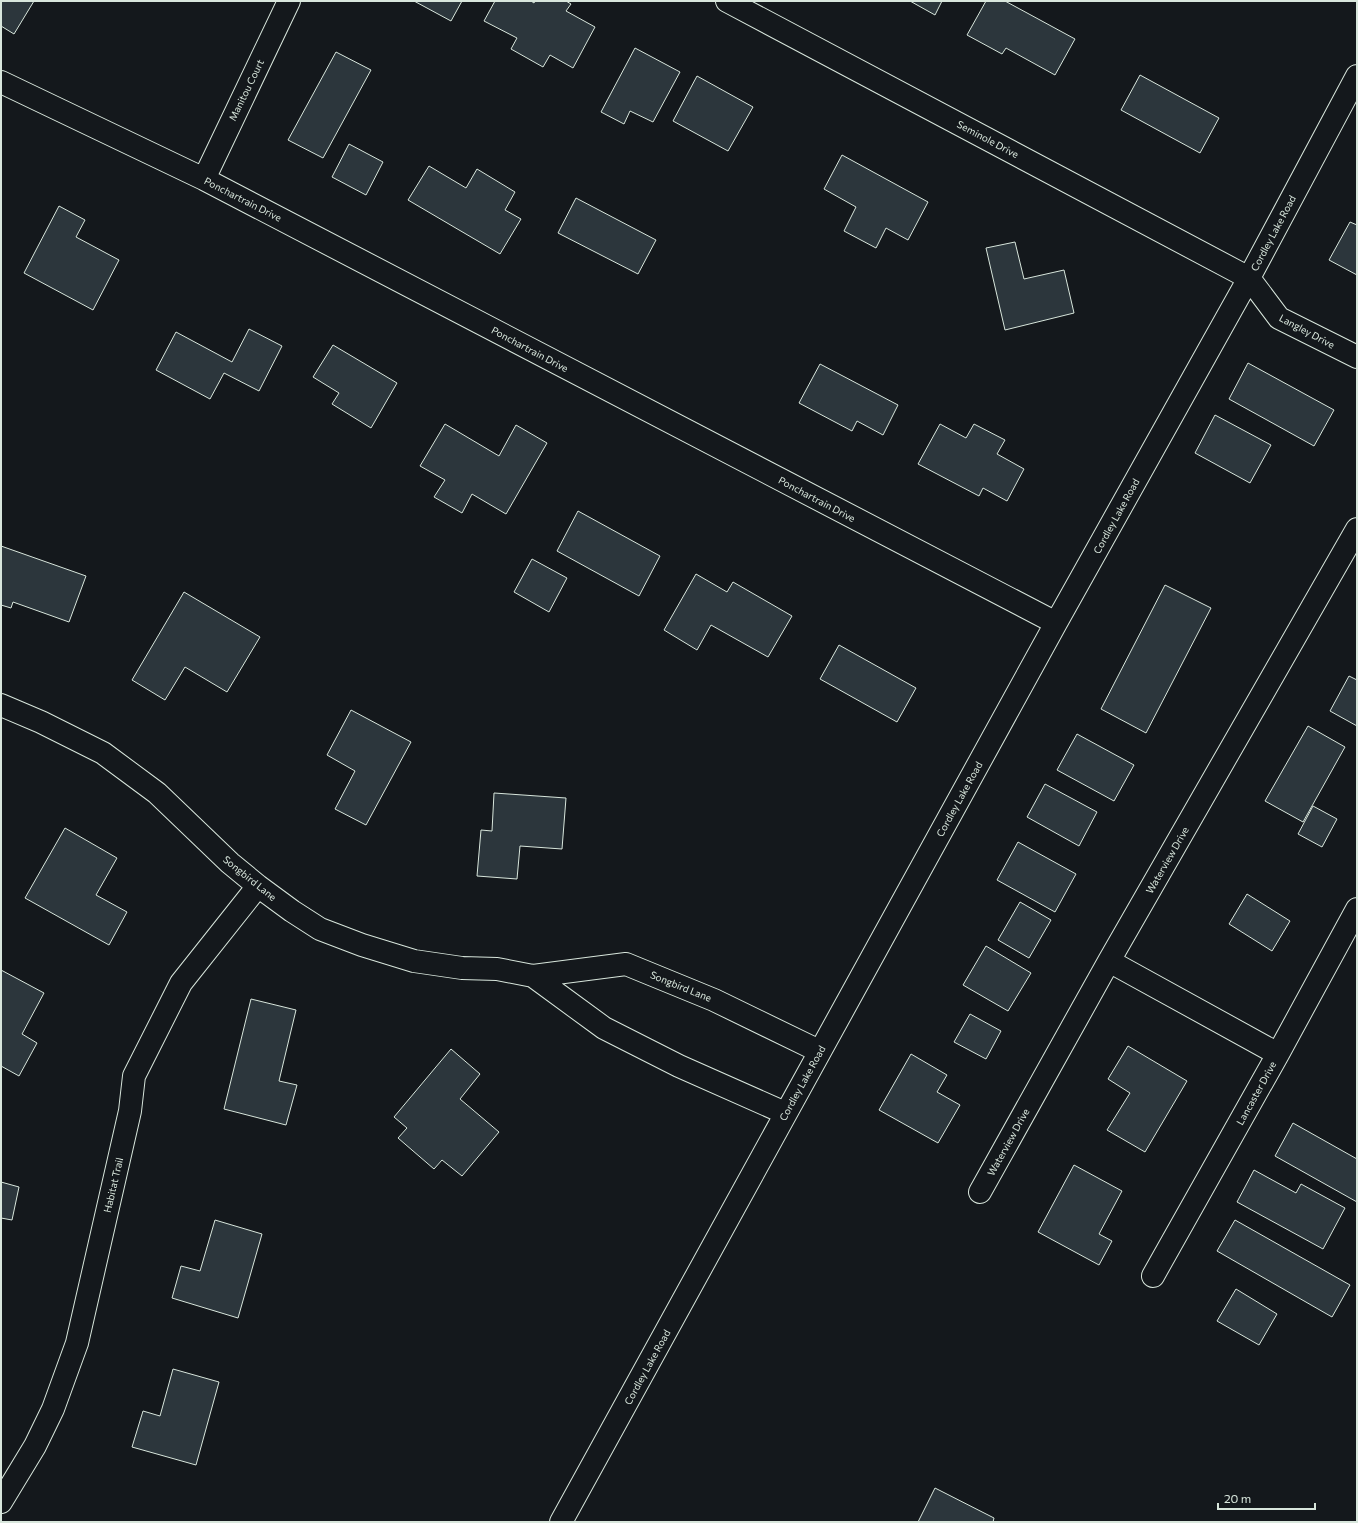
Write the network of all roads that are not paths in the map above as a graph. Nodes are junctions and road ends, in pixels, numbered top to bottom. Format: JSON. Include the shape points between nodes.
{"nodes":[{"id":1,"x":289,"y":1,"type":"edge"},
{"id":2,"x":727,"y":1,"type":"edge"},
{"id":3,"x":1357,"y":76,"type":"edge"},
{"id":4,"x":1,"y":82,"type":"edge"},
{"id":5,"x":204,"y":179,"type":"junction"},
{"id":6,"x":1249,"y":278,"type":"junction"},
{"id":7,"x":1357,"y":357,"type":"edge"},
{"id":8,"x":1357,"y":530,"type":"edge"},
{"id":9,"x":1056,"y":623,"type":"junction"},
{"id":10,"x":1,"y":705,"type":"edge"},
{"id":11,"x":258,"y":886,"type":"junction"},
{"id":12,"x":1357,"y":909,"type":"edge"},
{"id":13,"x":1109,"y":961,"type":"junction"},
{"id":14,"x":533,"y":976,"type":"junction"},
{"id":15,"x":819,"y":1051,"type":"junction"},
{"id":16,"x":1278,"y":1054,"type":"junction"},
{"id":17,"x":786,"y":1113,"type":"junction"},
{"id":18,"x":980,"y":1192,"type":"dead end"},
{"id":19,"x":1153,"y":1276,"type":"dead end"},
{"id":20,"x":1,"y":1502,"type":"edge"},
{"id":21,"x":561,"y":1522,"type":"edge"}],
"edges":[{"from":1,"to":5,"type":"street","name":"Manitou Court"},
{"from":2,"to":6,"type":"street","name":"Seminole Drive"},
{"from":3,"to":6,"type":"street","name":"Cordley Lake Road"},
{"from":4,"to":5,"type":"street","name":"Ponchartrain Drive"},
{"from":5,"to":9,"type":"street","name":"Ponchartrain Drive"},
{"from":6,"to":7,"type":"street","name":"Langley Drive","via":[[1279,318]]},
{"from":6,"to":9,"type":"street","name":"Cordley Lake Road"},
{"from":8,"to":13,"type":"street","name":"Waterview Drive"},
{"from":9,"to":15,"type":"street","name":"Cordley Lake Road"},
{"from":10,"to":11,"type":"street","name":"Songbird Lane","via":[[103,753],[157,793],[230,863]]},
{"from":11,"to":14,"type":"street","name":"Songbird Lane","via":[[320,929],[362,946],[414,961],[462,968],[498,968]]},
{"from":11,"to":20,"type":"street","name":"Habitat Trail","via":[[182,983],[134,1076],[130,1111],[77,1343],[53,1409],[35,1446]]},
{"from":12,"to":16,"type":"street","name":"Lancaster Drive"},
{"from":13,"to":16,"type":"street"},
{"from":13,"to":18,"type":"street","name":"Waterview Drive"},
{"from":14,"to":15,"type":"street","name":"Songbird Lane","via":[[626,964],[714,1000]]},
{"from":14,"to":17,"type":"street","name":"Songbird Lane","via":[[604,1028],[679,1066]]},
{"from":15,"to":17,"type":"street","name":"Cordley Lake Road"},
{"from":16,"to":19,"type":"street","name":"Lancaster Drive"},
{"from":17,"to":21,"type":"street","name":"Cordley Lake Road"}]}
